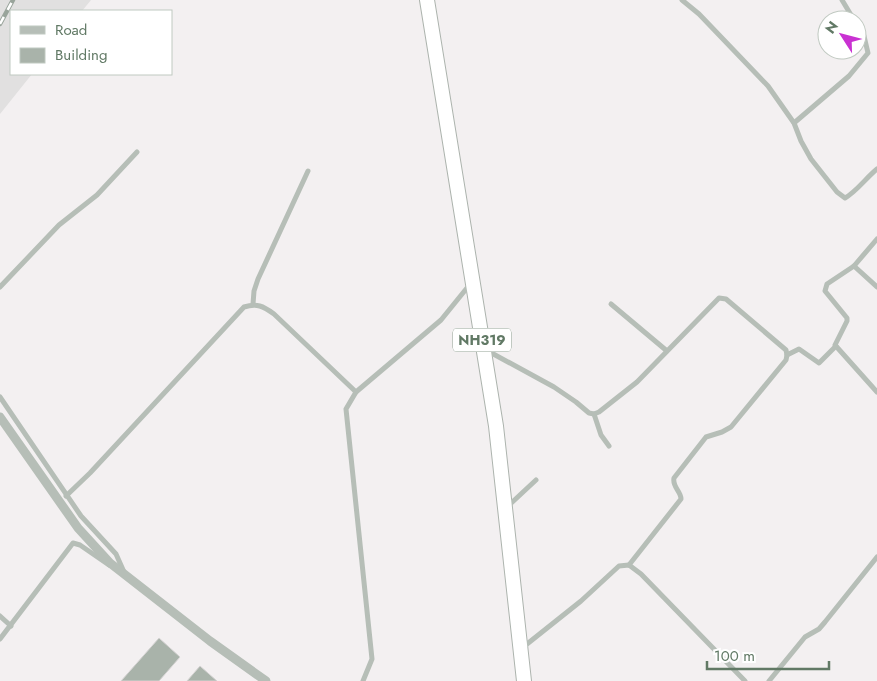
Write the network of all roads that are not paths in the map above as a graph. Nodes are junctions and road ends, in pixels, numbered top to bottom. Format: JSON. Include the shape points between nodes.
{"nodes":[{"id":1,"x":427,"y":0,"type":"edge"},
{"id":2,"x":682,"y":0,"type":"edge"},
{"id":3,"x":863,"y":60,"type":"edge"},
{"id":4,"x":794,"y":123,"type":"junction"},
{"id":5,"x":136,"y":152,"type":"dead end"},
{"id":6,"x":877,"y":169,"type":"edge"},
{"id":7,"x":308,"y":171,"type":"dead end"},
{"id":8,"x":877,"y":239,"type":"edge"},
{"id":9,"x":854,"y":266,"type":"junction"},
{"id":10,"x":472,"y":281,"type":"junction"},
{"id":11,"x":0,"y":287,"type":"edge"},
{"id":12,"x":877,"y":287,"type":"edge"},
{"id":13,"x":253,"y":304,"type":"junction"},
{"id":14,"x":611,"y":304,"type":"dead end"},
{"id":15,"x":836,"y":346,"type":"junction"},
{"id":16,"x":484,"y":348,"type":"junction"},
{"id":17,"x":667,"y":351,"type":"junction"},
{"id":18,"x":788,"y":355,"type":"junction"},
{"id":19,"x":356,"y":392,"type":"junction"},
{"id":20,"x":877,"y":392,"type":"edge"},
{"id":21,"x":0,"y":397,"type":"edge"},
{"id":22,"x":594,"y":414,"type":"junction"},
{"id":23,"x":0,"y":417,"type":"edge"},
{"id":24,"x":609,"y":446,"type":"dead end"},
{"id":25,"x":536,"y":480,"type":"dead end"},
{"id":26,"x":66,"y":496,"type":"junction"},
{"id":27,"x":504,"y":510,"type":"junction"},
{"id":28,"x":877,"y":557,"type":"edge"},
{"id":29,"x":629,"y":565,"type":"junction"},
{"id":30,"x":123,"y":575,"type":"junction"},
{"id":31,"x":0,"y":616,"type":"edge"},
{"id":32,"x":11,"y":626,"type":"junction"},
{"id":33,"x":0,"y":639,"type":"edge"},
{"id":34,"x":520,"y":648,"type":"junction"},
{"id":35,"x":266,"y":681,"type":"edge"},
{"id":36,"x":363,"y":681,"type":"edge"},
{"id":37,"x":524,"y":681,"type":"edge"},
{"id":38,"x":745,"y":681,"type":"edge"},
{"id":39,"x":769,"y":681,"type":"edge"}],
"edges":[{"from":1,"to":10,"type":"highway","number":"NH319"},
{"from":2,"to":4,"type":"street","via":[[768,86]]},
{"from":3,"to":4,"type":"street"},
{"from":4,"to":6,"type":"street","via":[[811,159],[845,198]]},
{"from":5,"to":11,"type":"street","via":[[97,195],[59,225]]},
{"from":7,"to":13,"type":"street","via":[[258,279]]},
{"from":8,"to":9,"type":"street"},
{"from":9,"to":12,"type":"street"},
{"from":9,"to":15,"type":"street","via":[[825,287],[847,318]]},
{"from":10,"to":16,"type":"highway","number":"NH319"},
{"from":10,"to":19,"type":"street","via":[[441,320]]},
{"from":13,"to":19,"type":"street","via":[[274,314]]},
{"from":13,"to":26,"type":"street","via":[[244,307]]},
{"from":14,"to":17,"type":"street"},
{"from":15,"to":18,"type":"street","via":[[819,363],[799,349]]},
{"from":15,"to":20,"type":"street"},
{"from":16,"to":22,"type":"street","via":[[554,387]]},
{"from":16,"to":27,"type":"highway","number":"NH319"},
{"from":17,"to":18,"type":"street","via":[[718,298],[723,298]]},
{"from":17,"to":22,"type":"street","via":[[637,382]]},
{"from":18,"to":29,"type":"street","via":[[730,427],[706,437],[674,478],[681,499]]},
{"from":19,"to":36,"type":"street","via":[[346,409],[372,659]]},
{"from":21,"to":26,"type":"street"},
{"from":22,"to":24,"type":"street"},
{"from":23,"to":30,"type":"street","via":[[78,528]]},
{"from":25,"to":27,"type":"street"},
{"from":26,"to":30,"type":"street","via":[[116,554]]},
{"from":27,"to":34,"type":"highway","number":"NH319"},
{"from":28,"to":39,"type":"street","via":[[819,629],[805,637]]},
{"from":29,"to":34,"type":"street","via":[[619,566]]},
{"from":29,"to":38,"type":"street"},
{"from":30,"to":32,"type":"street","via":[[73,543]]},
{"from":30,"to":35,"type":"street"},
{"from":31,"to":32,"type":"street"},
{"from":32,"to":33,"type":"street"},
{"from":34,"to":37,"type":"highway","number":"NH319"}]}
